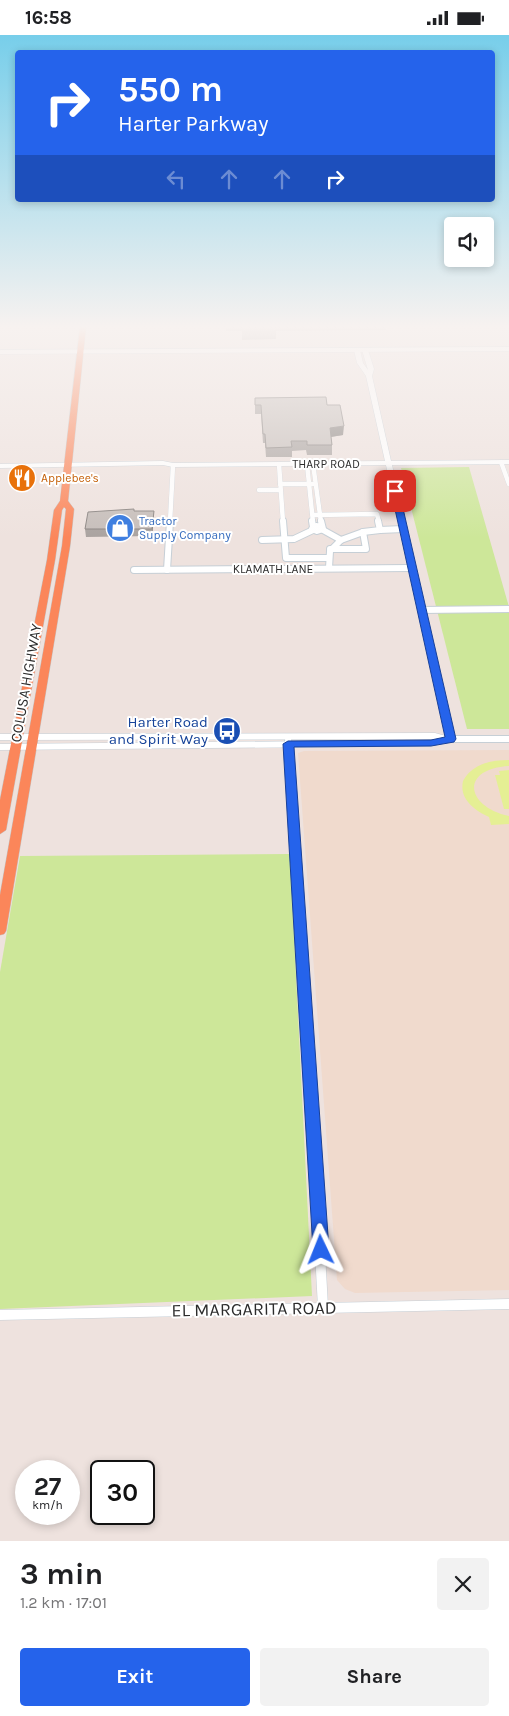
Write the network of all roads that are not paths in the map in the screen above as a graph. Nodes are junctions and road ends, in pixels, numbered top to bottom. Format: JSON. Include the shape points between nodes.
{"nodes":[{"id":1,"x":76,"y":397,"type":"edge"},
{"id":2,"x":374,"y":397,"type":"edge"},
{"id":3,"x":501,"y":462,"type":"junction"},
{"id":4,"x":509,"y":462,"type":"edge"},
{"id":5,"x":389,"y":463,"type":"junction"},
{"id":6,"x":278,"y":464,"type":"junction"},
{"id":7,"x":310,"y":464,"type":"junction"},
{"id":8,"x":173,"y":465,"type":"junction"},
{"id":9,"x":68,"y":466,"type":"junction"},
{"id":10,"x":0,"y":467,"type":"edge"},
{"id":11,"x":312,"y":484,"type":"junction"},
{"id":12,"x":509,"y":484,"type":"edge"},
{"id":13,"x":280,"y":487,"type":"junction"},
{"id":14,"x":259,"y":490,"type":"dead end"},
{"id":15,"x":64,"y":501,"type":"junction"},
{"id":16,"x":313,"y":515,"type":"junction"},
{"id":17,"x":319,"y":515,"type":"junction"},
{"id":18,"x":313,"y":529,"type":"junction"},
{"id":19,"x":322,"y":529,"type":"junction"},
{"id":20,"x":403,"y":529,"type":"junction"},
{"id":21,"x":380,"y":530,"type":"junction"},
{"id":22,"x":363,"y":532,"type":"junction"},
{"id":23,"x":284,"y":539,"type":"junction"},
{"id":24,"x":262,"y":540,"type":"dead end"},
{"id":25,"x":341,"y":540,"type":"junction"},
{"id":26,"x":330,"y":549,"type":"junction"},
{"id":27,"x":286,"y":558,"type":"junction"},
{"id":28,"x":328,"y":558,"type":"junction"},
{"id":29,"x":329,"y":568,"type":"junction"},
{"id":30,"x":411,"y":568,"type":"junction"},
{"id":31,"x":286,"y":569,"type":"junction"},
{"id":32,"x":134,"y":570,"type":"dead end"},
{"id":33,"x":167,"y":570,"type":"junction"},
{"id":34,"x":509,"y":609,"type":"edge"},
{"id":35,"x":421,"y":610,"type":"junction"},
{"id":36,"x":0,"y":737,"type":"edge"},
{"id":37,"x":451,"y":739,"type":"junction"},
{"id":38,"x":509,"y":739,"type":"edge"},
{"id":39,"x":288,"y":741,"type":"junction"},
{"id":40,"x":16,"y":742,"type":"junction"},
{"id":41,"x":32,"y":742,"type":"junction"},
{"id":42,"x":0,"y":747,"type":"edge"},
{"id":43,"x":0,"y":831,"type":"edge"},
{"id":44,"x":0,"y":931,"type":"edge"},
{"id":45,"x":509,"y":1304,"type":"edge"},
{"id":46,"x":323,"y":1307,"type":"junction"},
{"id":47,"x":0,"y":1315,"type":"edge"}],
"edges":[{"from":1,"to":9,"type":"highway","name":"COLUSA HIGHWAY"},
{"from":2,"to":5,"type":"street"},
{"from":3,"to":4,"type":"street","name":"THARP ROAD"},
{"from":3,"to":5,"type":"street","name":"THARP ROAD"},
{"from":3,"to":12,"type":"street"},
{"from":5,"to":7,"type":"street","name":"THARP ROAD"},
{"from":5,"to":20,"type":"street"},
{"from":6,"to":7,"type":"street","name":"THARP ROAD"},
{"from":6,"to":8,"type":"street","name":"THARP ROAD"},
{"from":6,"to":13,"type":"street"},
{"from":7,"to":11,"type":"street"},
{"from":8,"to":9,"type":"street","name":"THARP ROAD"},
{"from":8,"to":33,"type":"street"},
{"from":9,"to":10,"type":"street","name":"THARP ROAD"},
{"from":9,"to":15,"type":"highway","name":"COLUSA HIGHWAY"},
{"from":11,"to":13,"type":"street"},
{"from":11,"to":16,"type":"street"},
{"from":11,"to":17,"type":"street"},
{"from":13,"to":14,"type":"street"},
{"from":13,"to":23,"type":"street"},
{"from":15,"to":40,"type":"highway","name":"COLUSA HIGHWAY","via":[[58,509]]},
{"from":15,"to":41,"type":"highway","name":"COLUSA HIGHWAY","via":[[70,509],[66,547]]},
{"from":16,"to":17,"type":"street"},
{"from":16,"to":18,"type":"street"},
{"from":17,"to":19,"type":"street"},
{"from":17,"to":21,"type":"street","via":[[377,514]]},
{"from":18,"to":19,"type":"street"},
{"from":18,"to":23,"type":"street","via":[[299,538]]},
{"from":19,"to":25,"type":"street"},
{"from":20,"to":21,"type":"street"},
{"from":20,"to":30,"type":"street"},
{"from":21,"to":22,"type":"street"},
{"from":22,"to":25,"type":"street"},
{"from":22,"to":26,"type":"street","via":[[366,549]]},
{"from":23,"to":24,"type":"street"},
{"from":23,"to":27,"type":"street"},
{"from":25,"to":26,"type":"street"},
{"from":26,"to":28,"type":"street"},
{"from":27,"to":28,"type":"street"},
{"from":27,"to":31,"type":"street"},
{"from":28,"to":29,"type":"street"},
{"from":29,"to":30,"type":"street","name":"KLAMATH LANE"},
{"from":29,"to":31,"type":"street","name":"KLAMATH LANE"},
{"from":30,"to":35,"type":"street"},
{"from":31,"to":33,"type":"street","name":"KLAMATH LANE"},
{"from":32,"to":33,"type":"street","name":"KLAMATH LANE"},
{"from":34,"to":35,"type":"street"},
{"from":35,"to":37,"type":"street"},
{"from":36,"to":40,"type":"street"},
{"from":37,"to":38,"type":"street"},
{"from":37,"to":39,"type":"street","via":[[431,743]]},
{"from":39,"to":41,"type":"street"},
{"from":39,"to":46,"type":"street"},
{"from":40,"to":41,"type":"street"},
{"from":40,"to":42,"type":"street"},
{"from":40,"to":43,"type":"highway","name":"COLUSA HIGHWAY"},
{"from":41,"to":44,"type":"highway","name":"COLUSA HIGHWAY"},
{"from":45,"to":46,"type":"street","name":"EL MARGARITA ROAD"},
{"from":46,"to":47,"type":"street","name":"EL MARGARITA ROAD"}]}
